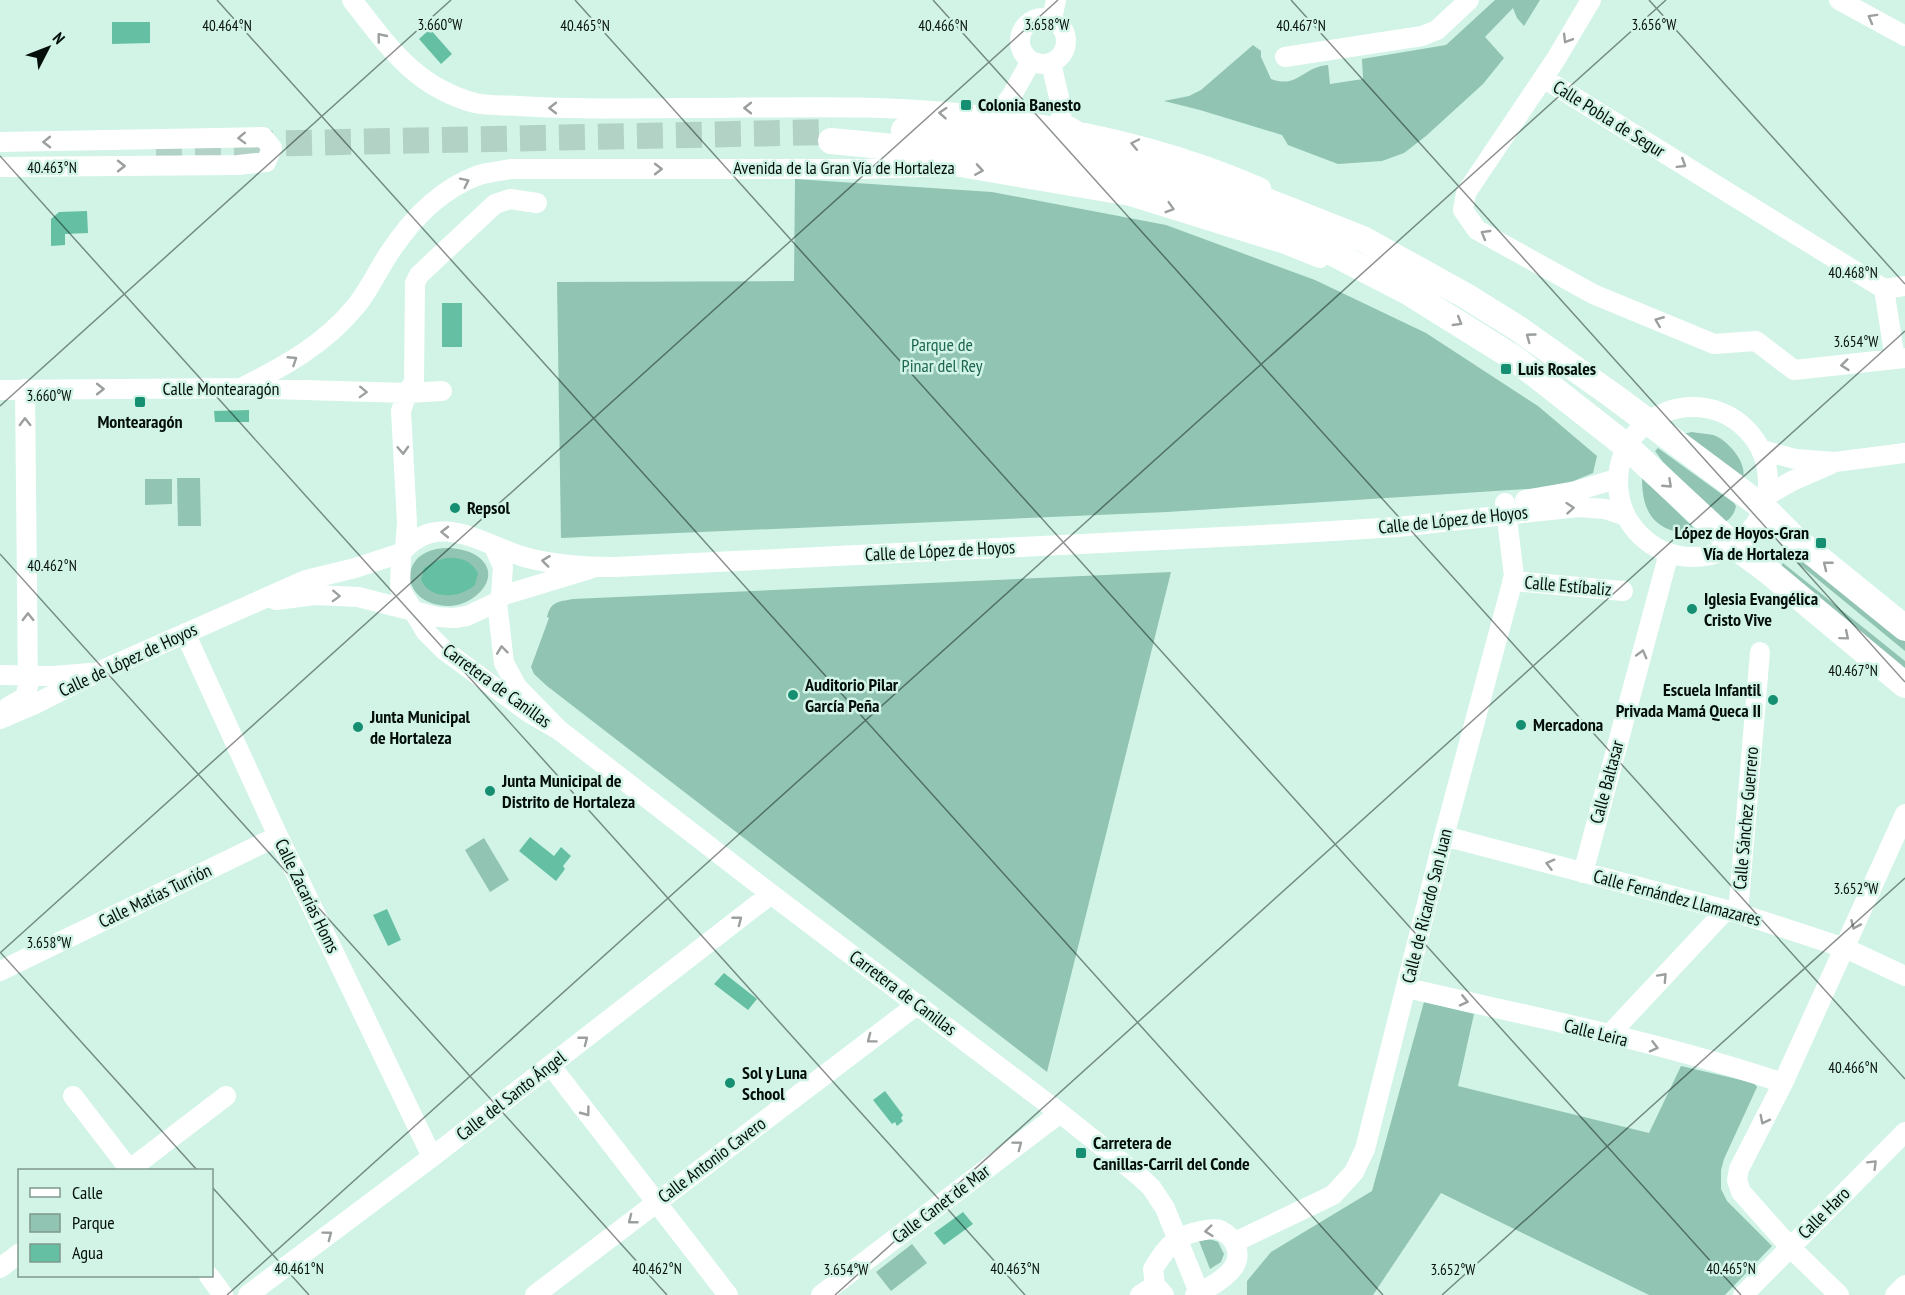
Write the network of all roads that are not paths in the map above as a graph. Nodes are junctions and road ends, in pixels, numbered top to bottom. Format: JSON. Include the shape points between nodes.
{"nodes":[{"id":1,"x":352,"y":0,"type":"edge"},
{"id":2,"x":1469,"y":0,"type":"edge"},
{"id":3,"x":1591,"y":0,"type":"edge"},
{"id":4,"x":1839,"y":0,"type":"edge"},
{"id":5,"x":1047,"y":9,"type":"edge"},
{"id":6,"x":1905,"y":36,"type":"edge"},
{"id":7,"x":1285,"y":57,"type":"dead end"},
{"id":8,"x":1031,"y":61,"type":"junction"},
{"id":9,"x":1051,"y":63,"type":"junction"},
{"id":10,"x":1543,"y":78,"type":"junction"},
{"id":11,"x":982,"y":116,"type":"junction"},
{"id":12,"x":1079,"y":132,"type":"junction"},
{"id":13,"x":150,"y":139,"type":"junction"},
{"id":14,"x":80,"y":141,"type":"junction"},
{"id":15,"x":5,"y":142,"type":"edge"},
{"id":16,"x":79,"y":166,"type":"junction"},
{"id":17,"x":149,"y":166,"type":"junction"},
{"id":18,"x":5,"y":167,"type":"edge"},
{"id":19,"x":537,"y":203,"type":"dead end"},
{"id":20,"x":1363,"y":239,"type":"junction"},
{"id":21,"x":1905,"y":286,"type":"edge"},
{"id":22,"x":1884,"y":289,"type":"junction"},
{"id":23,"x":1408,"y":292,"type":"junction"},
{"id":24,"x":1900,"y":359,"type":"edge"},
{"id":25,"x":242,"y":388,"type":"junction"},
{"id":26,"x":25,"y":389,"type":"junction"},
{"id":27,"x":0,"y":390,"type":"edge"},
{"id":28,"x":442,"y":391,"type":"dead end"},
{"id":29,"x":407,"y":393,"type":"junction"},
{"id":30,"x":1646,"y":420,"type":"junction"},
{"id":31,"x":1625,"y":445,"type":"junction"},
{"id":32,"x":1762,"y":450,"type":"junction"},
{"id":33,"x":1905,"y":453,"type":"edge"},
{"id":34,"x":1835,"y":462,"type":"junction"},
{"id":35,"x":1616,"y":479,"type":"junction"},
{"id":36,"x":1767,"y":502,"type":"junction"},
{"id":37,"x":1506,"y":509,"type":"junction"},
{"id":38,"x":1623,"y":515,"type":"junction"},
{"id":39,"x":1734,"y":546,"type":"junction"},
{"id":40,"x":494,"y":547,"type":"junction"},
{"id":41,"x":403,"y":550,"type":"junction"},
{"id":42,"x":1669,"y":553,"type":"junction"},
{"id":43,"x":599,"y":567,"type":"junction"},
{"id":44,"x":1512,"y":581,"type":"junction"},
{"id":45,"x":1623,"y":591,"type":"dead end"},
{"id":46,"x":499,"y":599,"type":"junction"},
{"id":47,"x":256,"y":602,"type":"junction"},
{"id":48,"x":416,"y":612,"type":"junction"},
{"id":49,"x":1905,"y":628,"type":"edge"},
{"id":50,"x":185,"y":633,"type":"junction"},
{"id":51,"x":1761,"y":652,"type":"dead end"},
{"id":52,"x":98,"y":672,"type":"junction"},
{"id":53,"x":0,"y":675,"type":"edge"},
{"id":54,"x":29,"y":675,"type":"junction"},
{"id":55,"x":1905,"y":685,"type":"edge"},
{"id":56,"x":0,"y":710,"type":"edge"},
{"id":57,"x":0,"y":719,"type":"edge"},
{"id":58,"x":559,"y":729,"type":"junction"},
{"id":59,"x":1905,"y":814,"type":"edge"},
{"id":60,"x":1444,"y":836,"type":"junction"},
{"id":61,"x":278,"y":837,"type":"junction"},
{"id":62,"x":1583,"y":873,"type":"junction"},
{"id":63,"x":771,"y":894,"type":"junction"},
{"id":64,"x":1732,"y":912,"type":"junction"},
{"id":65,"x":1845,"y":948,"type":"junction"},
{"id":66,"x":0,"y":971,"type":"edge"},
{"id":67,"x":1905,"y":976,"type":"edge"},
{"id":68,"x":1407,"y":988,"type":"junction"},
{"id":69,"x":918,"y":1004,"type":"junction"},
{"id":70,"x":1609,"y":1035,"type":"junction"},
{"id":71,"x":551,"y":1066,"type":"junction"},
{"id":72,"x":1783,"y":1083,"type":"junction"},
{"id":73,"x":73,"y":1096,"type":"dead end"},
{"id":74,"x":226,"y":1096,"type":"dead end"},
{"id":75,"x":1060,"y":1113,"type":"junction"},
{"id":76,"x":1905,"y":1132,"type":"edge"},
{"id":77,"x":432,"y":1157,"type":"junction"},
{"id":78,"x":128,"y":1169,"type":"edge"},
{"id":79,"x":130,"y":1169,"type":"edge"},
{"id":80,"x":655,"y":1203,"type":"junction"},
{"id":81,"x":1178,"y":1238,"type":"junction"},
{"id":82,"x":1235,"y":1242,"type":"junction"},
{"id":83,"x":1790,"y":1247,"type":"junction"},
{"id":84,"x":18,"y":1254,"type":"edge"},
{"id":85,"x":0,"y":1268,"type":"edge"},
{"id":86,"x":210,"y":1277,"type":"edge"},
{"id":87,"x":1905,"y":1285,"type":"edge"},
{"id":88,"x":1153,"y":1292,"type":"edge"},
{"id":89,"x":1198,"y":1294,"type":"edge"},
{"id":90,"x":223,"y":1295,"type":"edge"},
{"id":91,"x":248,"y":1295,"type":"edge"},
{"id":92,"x":535,"y":1295,"type":"edge"},
{"id":93,"x":728,"y":1295,"type":"edge"},
{"id":94,"x":821,"y":1295,"type":"edge"},
{"id":95,"x":1743,"y":1295,"type":"edge"},
{"id":96,"x":1839,"y":1295,"type":"edge"},
{"id":97,"x":1895,"y":1295,"type":"edge"}],
"edges":[{"from":11,"to":1,"type":"street","name":"Avenida de la Gran Vía de Hortaleza","one_way":true,"via":[[873,108],[542,108],[477,103],[443,91],[412,72]]},
{"from":2,"to":7,"type":"street","via":[[1437,30],[1422,36]]},
{"from":3,"to":10,"type":"street","one_way":true},
{"from":6,"to":4,"type":"street","one_way":true},
{"from":5,"to":8,"type":"street","via":[[1031,20],[1020,35],[1022,52]]},
{"from":5,"to":9,"type":"street","via":[[1066,38],[1063,53]]},
{"from":8,"to":9,"type":"street"},
{"from":8,"to":11,"type":"street","via":[[1000,111]]},
{"from":9,"to":12,"type":"street","via":[[1062,122]]},
{"from":10,"to":22,"type":"street","name":"Calle Pobla de Segur","one_way":true},
{"from":24,"to":10,"type":"street","name":"Calle Pobla de Segur","one_way":true,"via":[[1794,370],[1756,341],[1714,344],[1593,294],[1477,230],[1463,210],[1466,194]]},
{"from":11,"to":12,"type":"street","name":"Avenida de la Gran Vía de Hortaleza"},
{"from":20,"to":12,"type":"street","name":"Avenida de la Gran Vía de Hortaleza","one_way":true,"via":[[1228,173],[1154,148]]},
{"from":13,"to":14,"type":"street"},
{"from":13,"to":17,"type":"street"},
{"from":17,"to":13,"type":"street","one_way":true,"via":[[266,162],[272,148],[264,136]]},
{"from":14,"to":15,"type":"street","one_way":true},
{"from":14,"to":16,"type":"street"},
{"from":15,"to":18,"type":"street"},
{"from":16,"to":17,"type":"street","one_way":true},
{"from":16,"to":18,"type":"street"},
{"from":19,"to":29,"type":"street","via":[[510,199],[495,204],[419,275],[415,283],[414,382]]},
{"from":20,"to":23,"type":"main road","name":"Avenida de la Gran Vía de Hortaleza","via":[[1181,172],[1084,150],[1007,137],[897,130],[831,137],[1029,160],[1141,183],[1294,233]]},
{"from":30,"to":20,"type":"main road","name":"Avenida de la Gran Vía de Hortaleza","one_way":true,"via":[[1519,329]]},
{"from":21,"to":22,"type":"street"},
{"from":22,"to":24,"type":"street"},
{"from":25,"to":23,"type":"street","name":"Avenida de la Gran Vía de Hortaleza","one_way":true,"via":[[310,350],[335,328],[356,306],[418,216],[453,188],[480,175],[511,169],[954,166],[1130,196],[1285,244]]},
{"from":23,"to":31,"type":"main road","name":"Avenida de la Gran Vía de Hortaleza","one_way":true,"via":[[1514,358]]},
{"from":26,"to":25,"type":"street","name":"Calle Montearagón","one_way":true},
{"from":25,"to":29,"type":"street","name":"Calle Montearagón","one_way":true},
{"from":26,"to":27,"type":"street","name":"Calle Montearagón"},
{"from":54,"to":26,"type":"street","one_way":true},
{"from":28,"to":29,"type":"street","name":"Calle Montearagón"},
{"from":29,"to":41,"type":"street","one_way":true,"via":[[401,411],[407,523]]},
{"from":30,"to":31,"type":"street"},
{"from":30,"to":32,"type":"street","via":[[1664,411],[1694,406],[1725,413],[1754,436]]},
{"from":30,"to":36,"type":"main road","name":"Avenida de la Gran Vía de Hortaleza"},
{"from":31,"to":35,"type":"street"},
{"from":31,"to":39,"type":"main road","name":"Avenida de la Gran Vía de Hortaleza","one_way":true},
{"from":32,"to":34,"type":"street","via":[[1795,459]]},
{"from":32,"to":36,"type":"street","via":[[1768,469]]},
{"from":33,"to":34,"type":"street"},
{"from":34,"to":36,"type":"street","via":[[1792,481]]},
{"from":35,"to":37,"type":"street","name":"Calle de López de Hoyos"},
{"from":35,"to":38,"type":"street"},
{"from":36,"to":39,"type":"street"},
{"from":49,"to":36,"type":"main road","name":"Avenida de la Gran Vía de Hortaleza","one_way":true,"via":[[1794,538]]},
{"from":37,"to":38,"type":"street","name":"Calle de López de Hoyos","one_way":true,"via":[[1578,507]]},
{"from":37,"to":43,"type":"street","name":"Calle de López de Hoyos","via":[[1398,527]]},
{"from":37,"to":44,"type":"street","name":"Calle de Ricardo San Juan"},
{"from":38,"to":42,"type":"street","via":[[1652,547]]},
{"from":39,"to":42,"type":"street","via":[[1722,554],[1691,559]]},
{"from":39,"to":55,"type":"main road","name":"Avenida de la Gran Vía de Hortaleza","one_way":true},
{"from":40,"to":41,"type":"street","one_way":true,"via":[[450,531],[424,535]]},
{"from":43,"to":40,"type":"street","name":"Calle de López de Hoyos","one_way":true,"via":[[534,559]]},
{"from":40,"to":46,"type":"street","via":[[503,567]]},
{"from":41,"to":47,"type":"street","name":"Calle de López de Hoyos","via":[[355,568],[306,580]]},
{"from":41,"to":48,"type":"street","via":[[400,589]]},
{"from":62,"to":42,"type":"street","name":"Calle Baltasar","one_way":true},
{"from":43,"to":46,"type":"street","name":"Calle de López de Hoyos"},
{"from":44,"to":45,"type":"street","name":"Calle Estíbaliz"},
{"from":44,"to":60,"type":"street","name":"Calle de Ricardo San Juan"},
{"from":46,"to":48,"type":"street","via":[[479,611],[454,618]]},
{"from":58,"to":46,"type":"street","name":"Carretera de Canillas","one_way":true,"via":[[517,687],[504,663]]},
{"from":47,"to":48,"type":"street","name":"Calle de López de Hoyos","one_way":true,"via":[[315,595],[358,597]]},
{"from":47,"to":50,"type":"street","name":"Calle de López de Hoyos"},
{"from":48,"to":58,"type":"street","name":"Carretera de Canillas","via":[[426,632],[444,650],[528,712]]},
{"from":50,"to":52,"type":"street","name":"Calle de López de Hoyos"},
{"from":50,"to":61,"type":"street","name":"Calle Zacarías Homs"},
{"from":51,"to":64,"type":"street","name":"Calle Sánchez Guerrero"},
{"from":52,"to":54,"type":"street"},
{"from":52,"to":57,"type":"street","name":"Calle de López de Hoyos"},
{"from":53,"to":54,"type":"street"},
{"from":54,"to":56,"type":"street","name":"Calle de López de Hoyos","via":[[25,697]]},
{"from":58,"to":63,"type":"street","name":"Carretera de Canillas"},
{"from":59,"to":65,"type":"street","one_way":true},
{"from":62,"to":60,"type":"street","name":"Calle Fernández Llamazares","one_way":true},
{"from":60,"to":68,"type":"street","name":"Calle de Ricardo San Juan"},
{"from":61,"to":66,"type":"street","name":"Calle Matías Turrión"},
{"from":61,"to":77,"type":"street","name":"Calle Zacarías Homs"},
{"from":62,"to":64,"type":"street","name":"Calle Fernández Llamazares"},
{"from":63,"to":69,"type":"street","name":"Carretera de Canillas"},
{"from":71,"to":63,"type":"street","name":"Calle del Santo Ángel","one_way":true},
{"from":64,"to":65,"type":"street","name":"Calle Fernández Llamazares"},
{"from":70,"to":64,"type":"street","name":"Calle Sánchez Guerrero","one_way":true},
{"from":65,"to":67,"type":"street","name":"Calle Fernández Llamazares"},
{"from":65,"to":72,"type":"street"},
{"from":68,"to":70,"type":"street","name":"Calle Leira","one_way":true},
{"from":68,"to":82,"type":"street","name":"Calle de Ricardo San Juan","via":[[1365,1149],[1354,1172],[1333,1195]]},
{"from":69,"to":75,"type":"street","name":"Carretera de Canillas"},
{"from":69,"to":80,"type":"street","name":"Calle Antonio Cavero","one_way":true},
{"from":70,"to":72,"type":"street","name":"Calle Leira","one_way":true},
{"from":71,"to":77,"type":"street","name":"Calle del Santo Ángel"},
{"from":71,"to":80,"type":"street","one_way":true},
{"from":72,"to":83,"type":"street","one_way":true,"via":[[1737,1180],[1741,1192]]},
{"from":73,"to":78,"type":"street"},
{"from":74,"to":79,"type":"street"},
{"from":75,"to":81,"type":"street","name":"Carretera de Canillas","via":[[1151,1187],[1161,1199]]},
{"from":94,"to":75,"type":"street","name":"Calle Canet de Mar","one_way":true},
{"from":83,"to":76,"type":"street","name":"Calle Haro","one_way":true},
{"from":91,"to":77,"type":"street","name":"Calle del Santo Ángel","one_way":true},
{"from":80,"to":92,"type":"street","name":"Calle Antonio Cavero","one_way":true},
{"from":80,"to":93,"type":"street"},
{"from":82,"to":81,"type":"street","one_way":true,"via":[[1219,1229]]},
{"from":81,"to":88,"type":"street","via":[[1153,1269]]},
{"from":81,"to":89,"type":"street","name":"Carretera de Canillas"},
{"from":82,"to":89,"type":"street","via":[[1238,1252],[1232,1270]]},
{"from":83,"to":95,"type":"street","name":"Calle Haro"},
{"from":83,"to":96,"type":"street"},
{"from":84,"to":85,"type":"street"},
{"from":86,"to":90,"type":"street"},
{"from":87,"to":97,"type":"street"}]}
